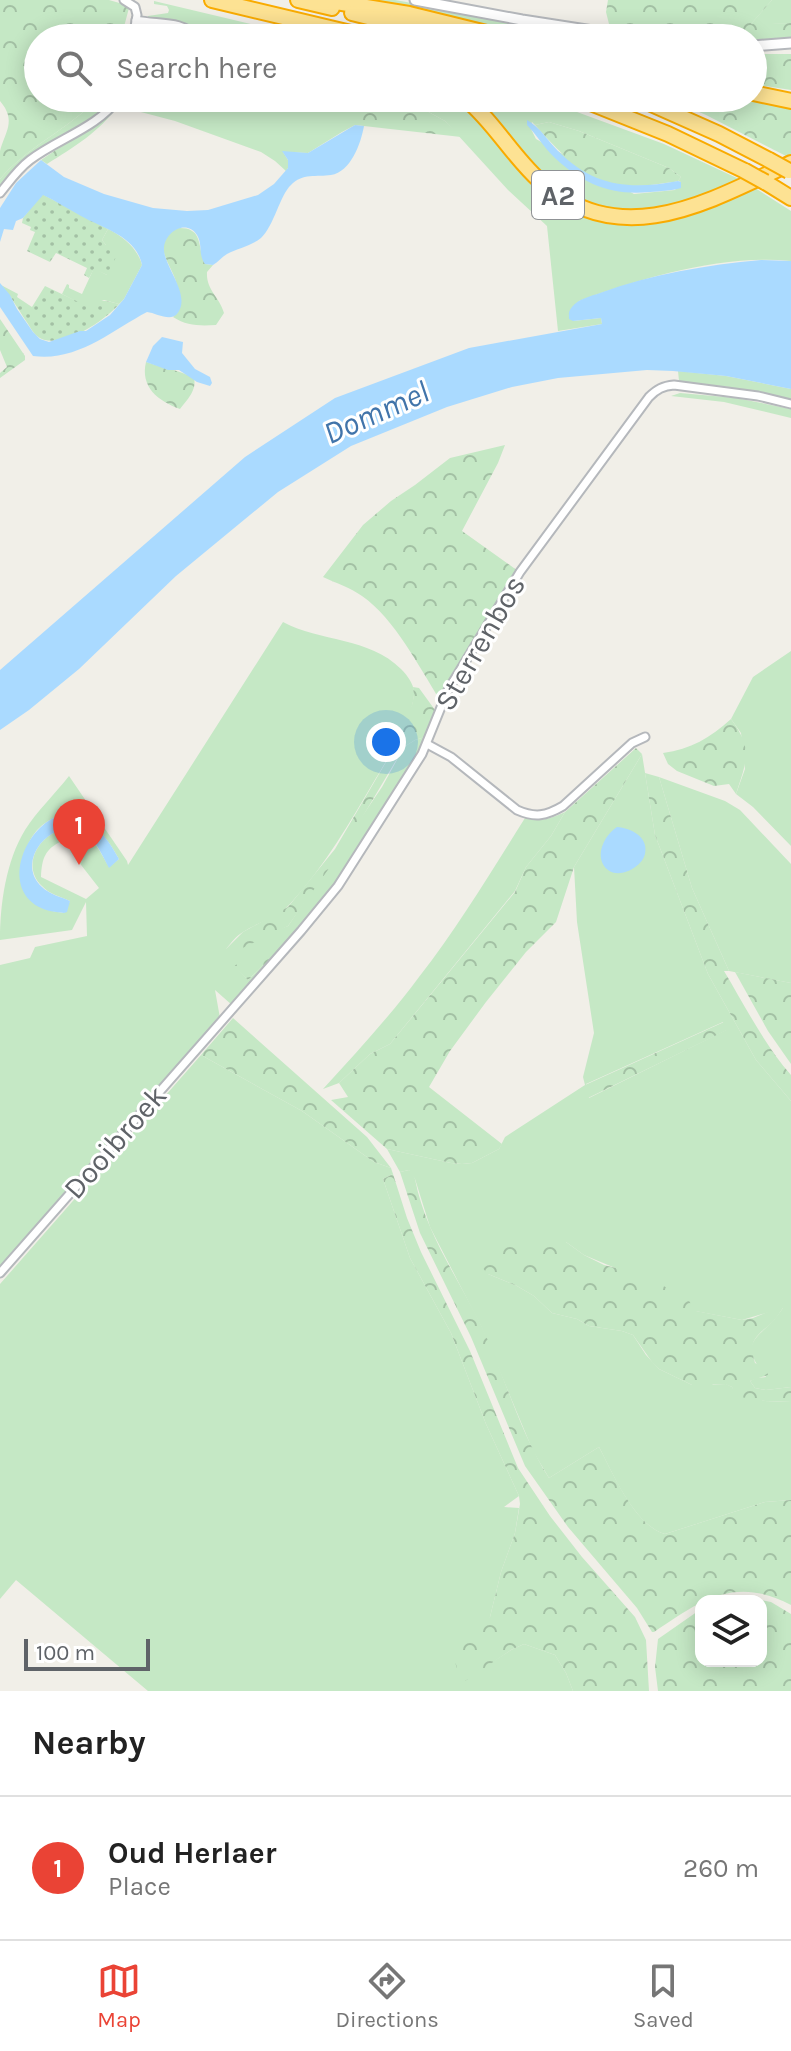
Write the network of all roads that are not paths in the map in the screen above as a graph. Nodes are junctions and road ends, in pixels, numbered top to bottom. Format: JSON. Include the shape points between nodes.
{"nodes":[{"id":1,"x":124,"y":0,"type":"edge"},
{"id":2,"x":212,"y":0,"type":"edge"},
{"id":3,"x":298,"y":0,"type":"edge"},
{"id":4,"x":324,"y":0,"type":"edge"},
{"id":5,"x":415,"y":0,"type":"edge"},
{"id":6,"x":137,"y":18,"type":"junction"},
{"id":7,"x":136,"y":24,"type":"edge"},
{"id":8,"x":178,"y":24,"type":"edge"},
{"id":9,"x":312,"y":24,"type":"edge"},
{"id":10,"x":396,"y":24,"type":"edge"},
{"id":11,"x":450,"y":24,"type":"edge"},
{"id":12,"x":548,"y":24,"type":"edge"},
{"id":13,"x":791,"y":43,"type":"edge"},
{"id":14,"x":767,"y":45,"type":"edge"},
{"id":15,"x":767,"y":96,"type":"edge"},
{"id":16,"x":791,"y":101,"type":"edge"},
{"id":17,"x":105,"y":112,"type":"edge"},
{"id":18,"x":481,"y":112,"type":"edge"},
{"id":19,"x":613,"y":112,"type":"edge"},
{"id":20,"x":670,"y":112,"type":"edge"},
{"id":21,"x":790,"y":169,"type":"edge"},
{"id":22,"x":0,"y":193,"type":"edge"},
{"id":23,"x":791,"y":198,"type":"edge"},
{"id":24,"x":791,"y":404,"type":"edge"},
{"id":25,"x":645,"y":737,"type":"dead end"},
{"id":26,"x":427,"y":744,"type":"junction"},
{"id":27,"x":231,"y":1011,"type":"joint"},
{"id":28,"x":0,"y":1273,"type":"edge"}],
"edges":[{"from":1,"to":6,"type":"street","via":[[135,7]]},
{"from":2,"to":9,"type":"highway"},
{"from":3,"to":10,"type":"highway"},
{"from":4,"to":11,"type":"highway"},
{"from":5,"to":12,"type":"street"},
{"from":6,"to":7,"type":"street"},
{"from":6,"to":8,"type":"street"},
{"from":13,"to":14,"type":"street"},
{"from":15,"to":16,"type":"highway"},
{"from":17,"to":22,"type":"street","via":[[30,160]]},
{"from":18,"to":21,"type":"highway","number":"A2","via":[[545,185],[568,202],[609,217],[673,213]]},
{"from":19,"to":23,"type":"highway","bridge":true,"via":[[745,171]]},
{"from":20,"to":21,"type":"highway","number":"A2","bridge":true},
{"from":24,"to":26,"type":"street","name":"Sterrenbos","via":[[674,385],[656,390],[520,572],[448,690]]},
{"from":25,"to":26,"type":"street","via":[[563,806],[540,816],[517,810]]},
{"from":26,"to":27,"type":"street","name":"Sterrenbos","via":[[338,886]]},
{"from":27,"to":28,"type":"street","name":"Dooibroek"}]}
